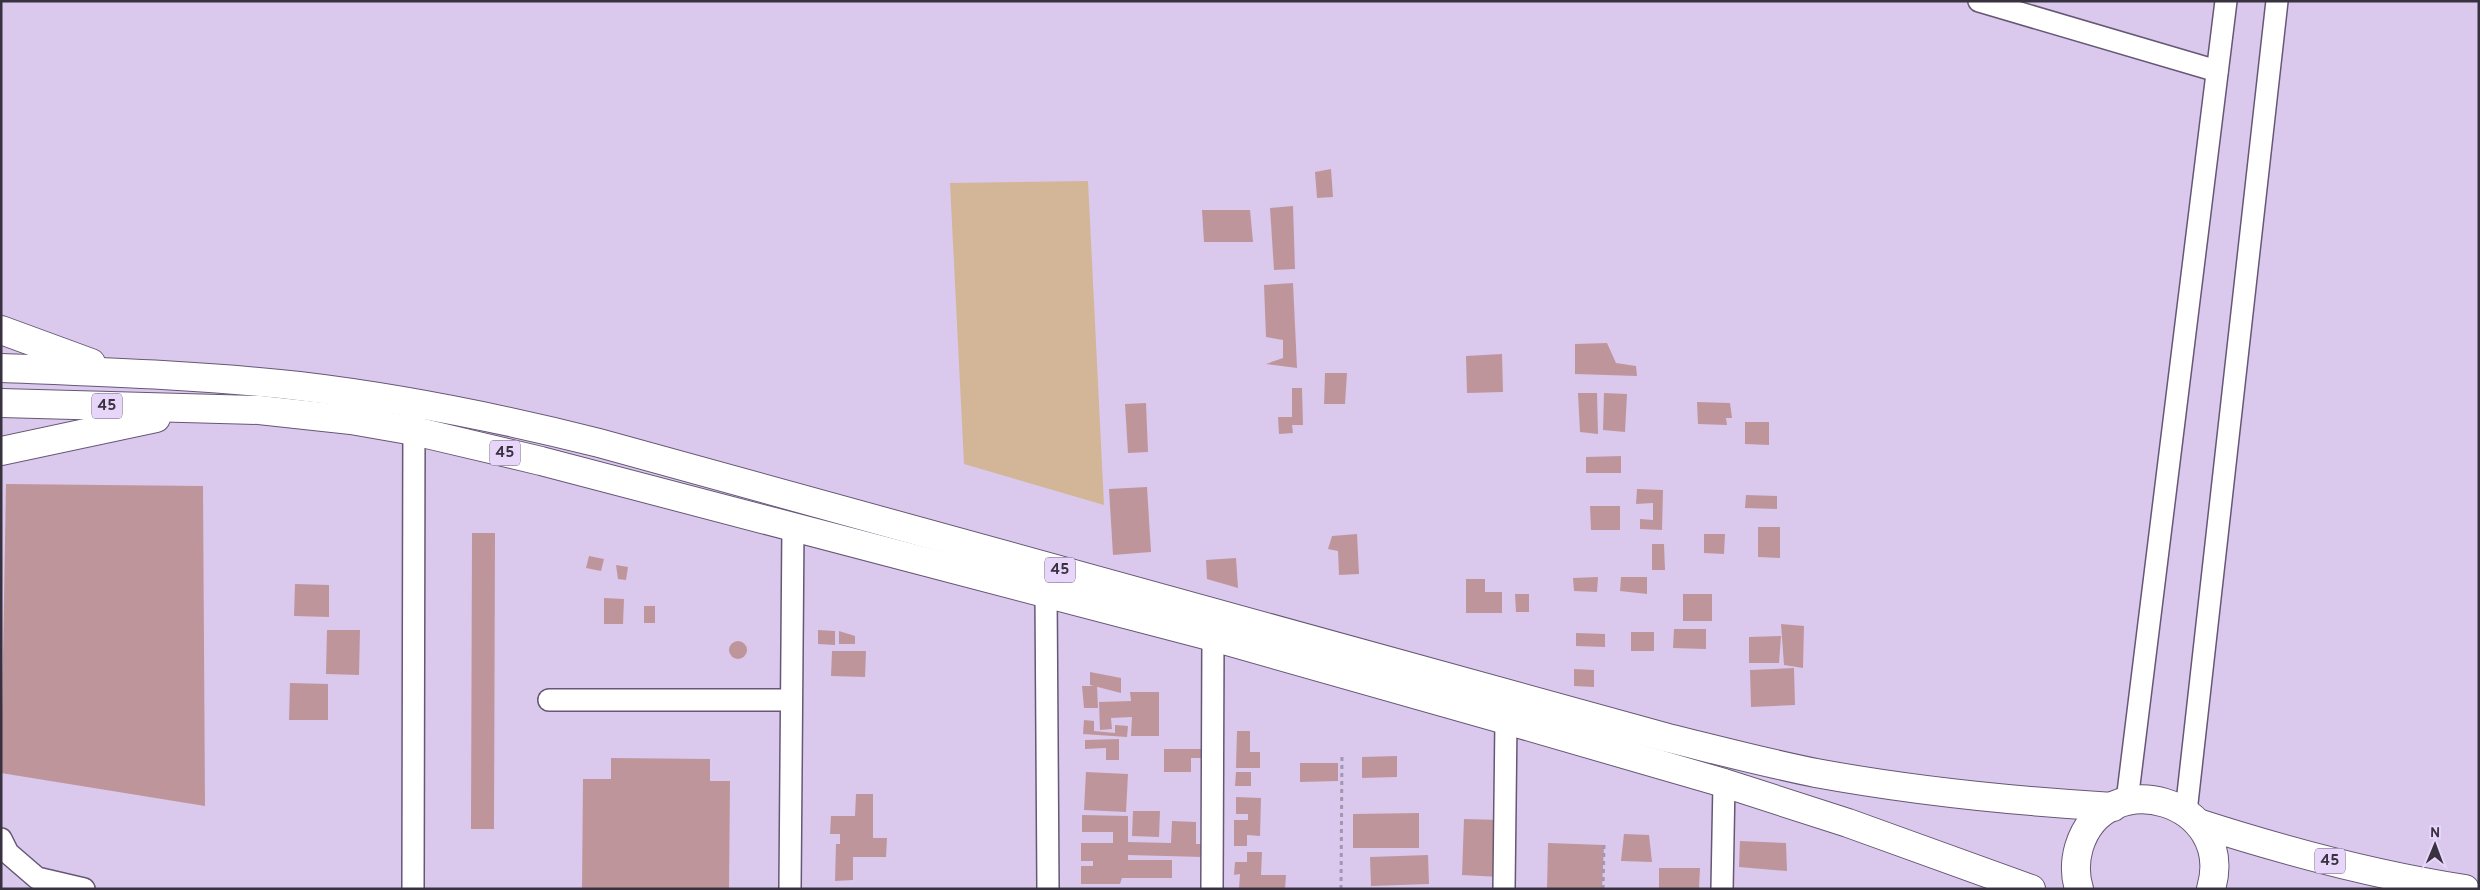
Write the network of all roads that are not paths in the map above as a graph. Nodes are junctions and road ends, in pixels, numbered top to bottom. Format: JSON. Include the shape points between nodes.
{"nodes":[{"id":1,"x":1979,"y":1,"type":"edge"},
{"id":2,"x":2226,"y":1,"type":"edge"},
{"id":3,"x":2277,"y":1,"type":"edge"},
{"id":4,"x":2217,"y":71,"type":"junction"},
{"id":5,"x":1,"y":330,"type":"edge"},
{"id":6,"x":1,"y":368,"type":"edge"},
{"id":7,"x":116,"y":372,"type":"junction"},
{"id":8,"x":414,"y":403,"type":"junction"},
{"id":9,"x":1,"y":404,"type":"edge"},
{"id":10,"x":212,"y":408,"type":"junction"},
{"id":11,"x":414,"y":431,"type":"junction"},
{"id":12,"x":1,"y":452,"type":"edge"},
{"id":13,"x":793,"y":526,"type":"junction"},
{"id":14,"x":1046,"y":592,"type":"junction"},
{"id":15,"x":1213,"y":637,"type":"junction"},
{"id":16,"x":549,"y":700,"type":"dead end"},
{"id":17,"x":791,"y":700,"type":"junction"},
{"id":18,"x":1506,"y":720,"type":"junction"},
{"id":19,"x":1724,"y":783,"type":"junction"},
{"id":20,"x":2120,"y":804,"type":"junction"},
{"id":21,"x":2192,"y":817,"type":"junction"},
{"id":22,"x":1,"y":839,"type":"edge"},
{"id":23,"x":38,"y":883,"type":"edge"},
{"id":24,"x":84,"y":889,"type":"edge"},
{"id":25,"x":413,"y":889,"type":"edge"},
{"id":26,"x":790,"y":889,"type":"edge"},
{"id":27,"x":1048,"y":889,"type":"edge"},
{"id":28,"x":1212,"y":889,"type":"edge"},
{"id":29,"x":1504,"y":889,"type":"edge"},
{"id":30,"x":1722,"y":889,"type":"edge"},
{"id":31,"x":2031,"y":889,"type":"edge"},
{"id":32,"x":2079,"y":889,"type":"edge"},
{"id":33,"x":2211,"y":889,"type":"edge"},
{"id":34,"x":2465,"y":889,"type":"edge"}],
"edges":[{"from":1,"to":4,"type":"street"},
{"from":2,"to":4,"type":"street"},
{"from":3,"to":21,"type":"street"},
{"from":4,"to":20,"type":"street"},
{"from":5,"to":7,"type":"highway"},
{"from":6,"to":7,"type":"highway","number":"45"},
{"from":7,"to":8,"type":"highway","number":"45","via":[[299,386]]},
{"from":8,"to":11,"type":"street"},
{"from":8,"to":20,"type":"highway","number":"45","via":[[599,444],[1740,756],[1925,790],[2038,803]]},
{"from":9,"to":10,"type":"highway","number":"45"},
{"from":10,"to":11,"type":"highway","number":"45","via":[[351,420]]},
{"from":10,"to":12,"type":"highway","via":[[74,434]]},
{"from":11,"to":13,"type":"highway","number":"45"},
{"from":11,"to":25,"type":"street"},
{"from":13,"to":14,"type":"highway","number":"45"},
{"from":13,"to":17,"type":"street"},
{"from":14,"to":15,"type":"highway","number":"45"},
{"from":14,"to":27,"type":"street"},
{"from":15,"to":18,"type":"highway","number":"45"},
{"from":15,"to":28,"type":"street"},
{"from":16,"to":17,"type":"street"},
{"from":17,"to":26,"type":"street"},
{"from":18,"to":19,"type":"highway","number":"45"},
{"from":18,"to":29,"type":"street"},
{"from":19,"to":30,"type":"street"},
{"from":19,"to":31,"type":"highway","number":"45","via":[[1857,826]]},
{"from":20,"to":21,"type":"highway","via":[[2142,799],[2158,800],[2173,804]]},
{"from":20,"to":32,"type":"highway","via":[[2100,815],[2082,840],[2076,870]]},
{"from":21,"to":33,"type":"highway","via":[[2206,835],[2212,850]]},
{"from":21,"to":34,"type":"highway","number":"45","via":[[2302,855]]},
{"from":22,"to":23,"type":"street","via":[[8,853]]},
{"from":23,"to":24,"type":"street"}]}
